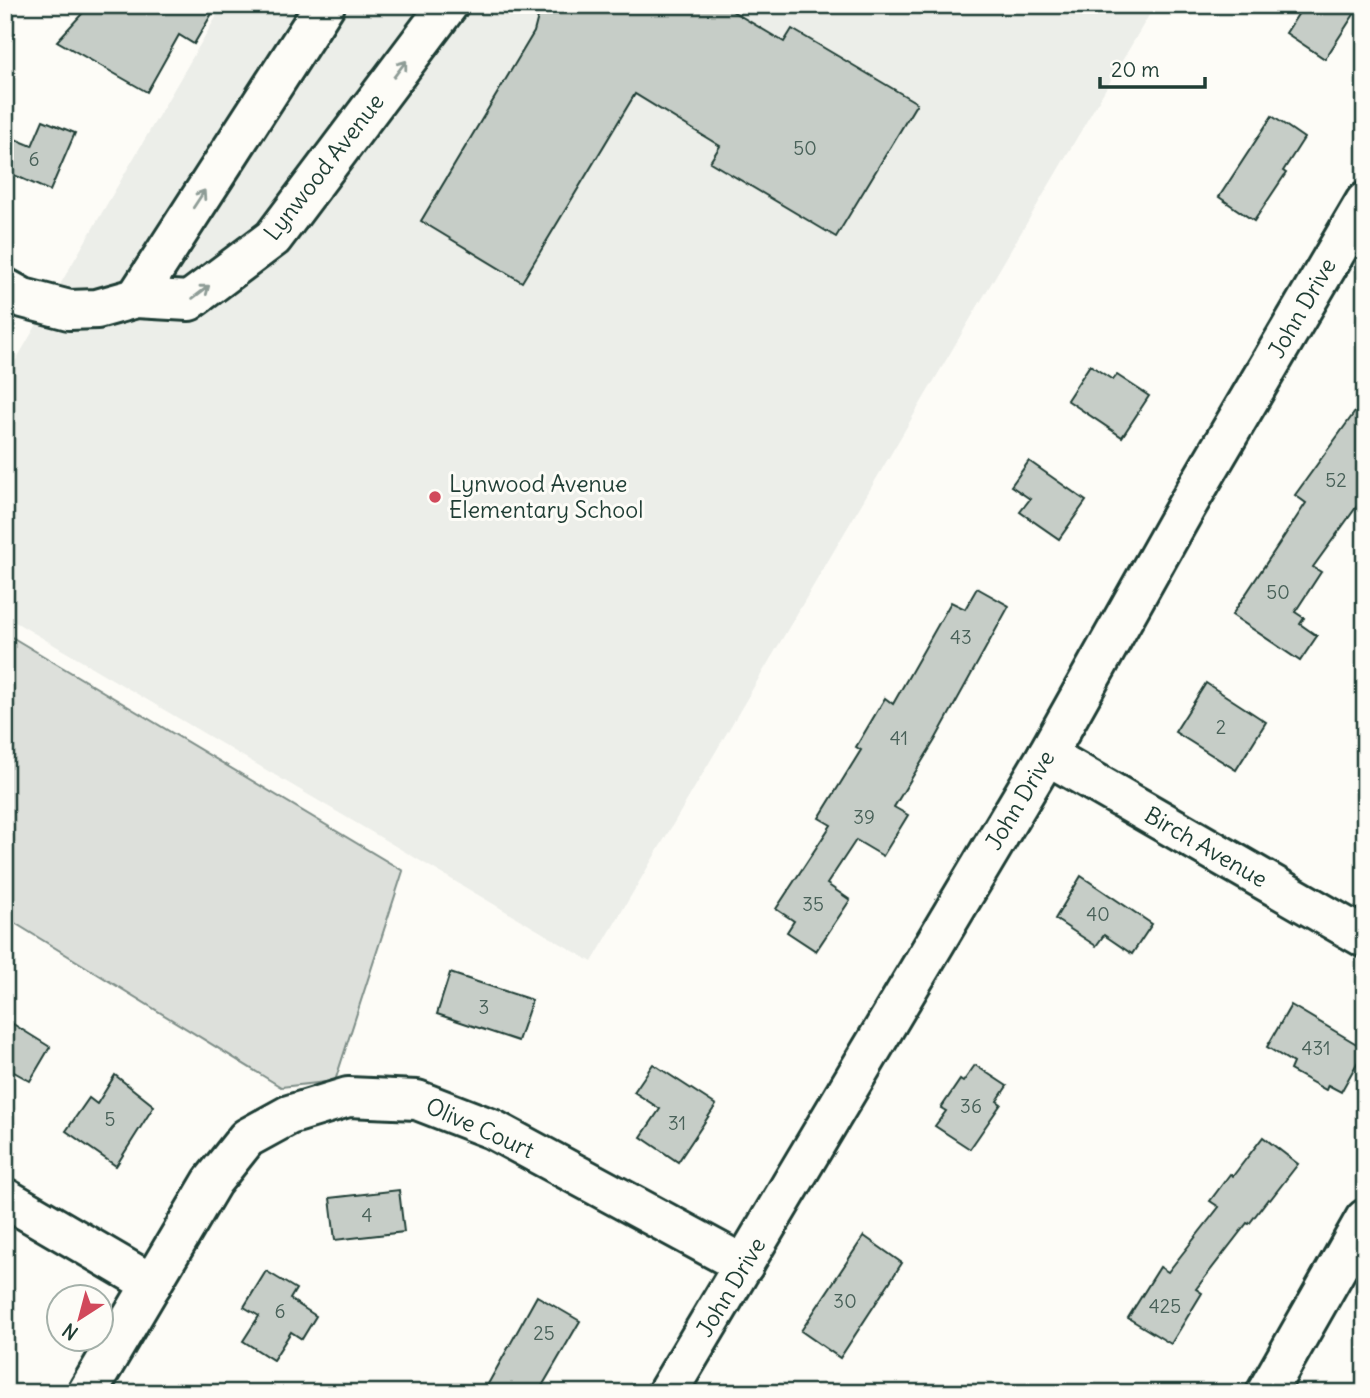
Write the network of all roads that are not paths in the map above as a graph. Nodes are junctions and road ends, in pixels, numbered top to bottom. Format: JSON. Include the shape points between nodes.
{"nodes":[{"id":1,"x":325,"y":5,"type":"edge"},
{"id":2,"x":448,"y":5,"type":"edge"},
{"id":3,"x":1365,"y":202,"type":"edge"},
{"id":4,"x":5,"y":288,"type":"edge"},
{"id":5,"x":136,"y":298,"type":"junction"},
{"id":6,"x":1047,"y":755,"type":"junction"},
{"id":7,"x":1365,"y":938,"type":"edge"},
{"id":8,"x":5,"y":1198,"type":"edge"},
{"id":9,"x":1365,"y":1219,"type":"edge"},
{"id":10,"x":744,"y":1265,"type":"junction"},
{"id":11,"x":152,"y":1284,"type":"junction"},
{"id":12,"x":87,"y":1393,"type":"edge"},
{"id":13,"x":667,"y":1393,"type":"edge"},
{"id":14,"x":1266,"y":1393,"type":"edge"}],
"edges":[{"from":5,"to":1,"type":"street","one_way":true},
{"from":5,"to":2,"type":"street","name":"Lynwood Avenue","one_way":true,"via":[[189,300],[273,238]]},
{"from":3,"to":6,"type":"street","name":"John Drive"},
{"from":4,"to":5,"type":"street","name":"Lynwood Avenue","via":[[23,298],[69,310],[97,309]]},
{"from":6,"to":7,"type":"street","name":"Birch Avenue"},
{"from":6,"to":10,"type":"street","name":"John Drive"},
{"from":8,"to":11,"type":"street"},
{"from":9,"to":14,"type":"street"},
{"from":10,"to":11,"type":"street","name":"Olive Court","via":[[492,1129],[418,1100],[348,1097],[289,1115],[247,1138],[212,1182]]},
{"from":10,"to":13,"type":"street","name":"John Drive"},
{"from":11,"to":12,"type":"street","name":"Olive Court"}]}
